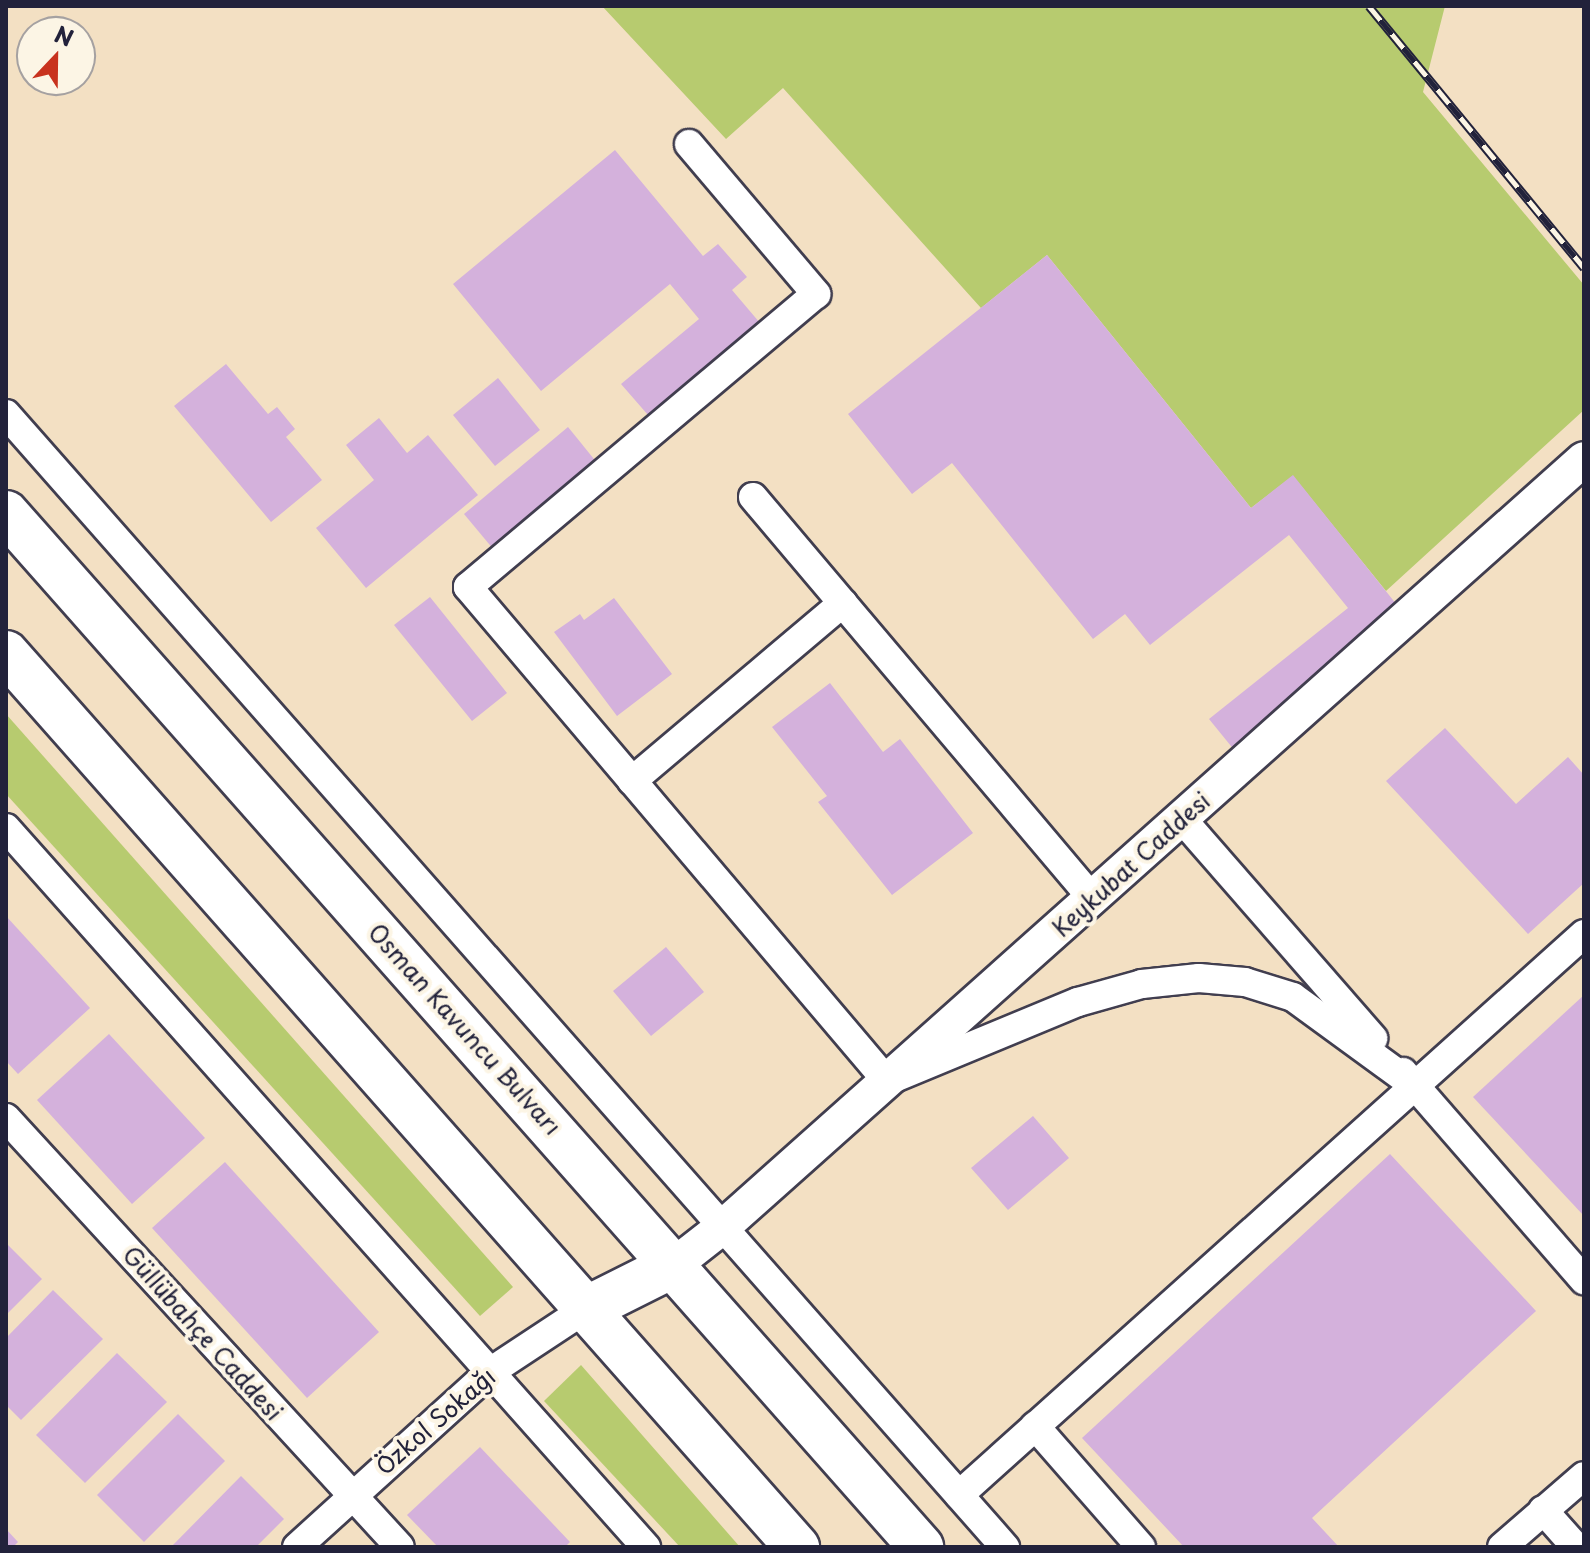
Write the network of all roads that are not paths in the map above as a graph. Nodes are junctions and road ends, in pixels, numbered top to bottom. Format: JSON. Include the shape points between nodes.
{"nodes":[{"id":1,"x":689,"y":144,"type":"dead end"},
{"id":2,"x":6,"y":414,"type":"edge"},
{"id":3,"x":1584,"y":459,"type":"edge"},
{"id":4,"x":753,"y":497,"type":"dead end"},
{"id":5,"x":6,"y":513,"type":"edge"},
{"id":6,"x":843,"y":603,"type":"junction"},
{"id":7,"x":6,"y":653,"type":"edge"},
{"id":8,"x":632,"y":781,"type":"junction"},
{"id":9,"x":1182,"y":819,"type":"junction"},
{"id":10,"x":6,"y":828,"type":"edge"},
{"id":11,"x":1092,"y":898,"type":"junction"},
{"id":12,"x":1584,"y":934,"type":"edge"},
{"id":13,"x":887,"y":1081,"type":"junction"},
{"id":14,"x":1415,"y":1086,"type":"junction"},
{"id":15,"x":6,"y":1118,"type":"edge"},
{"id":16,"x":724,"y":1226,"type":"junction"},
{"id":17,"x":674,"y":1265,"type":"junction"},
{"id":18,"x":1584,"y":1280,"type":"edge"},
{"id":19,"x":584,"y":1310,"type":"junction"},
{"id":20,"x":490,"y":1372,"type":"junction"},
{"id":21,"x":1035,"y":1426,"type":"junction"},
{"id":22,"x":1584,"y":1476,"type":"edge"},
{"id":23,"x":350,"y":1494,"type":"junction"},
{"id":24,"x":959,"y":1495,"type":"junction"},
{"id":25,"x":1543,"y":1510,"type":"junction"},
{"id":26,"x":297,"y":1547,"type":"edge"},
{"id":27,"x":400,"y":1547,"type":"edge"},
{"id":28,"x":646,"y":1547,"type":"edge"},
{"id":29,"x":797,"y":1547,"type":"edge"},
{"id":30,"x":921,"y":1547,"type":"edge"},
{"id":31,"x":1005,"y":1547,"type":"edge"},
{"id":32,"x":1141,"y":1547,"type":"edge"},
{"id":33,"x":1502,"y":1547,"type":"edge"},
{"id":34,"x":1576,"y":1547,"type":"edge"}],
"edges":[{"from":1,"to":8,"type":"street","via":[[816,294],[468,587]]},
{"from":2,"to":16,"type":"street"},
{"from":3,"to":9,"type":"street","name":"Keykubat Caddesi"},
{"from":4,"to":6,"type":"street"},
{"from":5,"to":17,"type":"highway","name":"Osman Kavuncu Bulvarı"},
{"from":6,"to":8,"type":"street"},
{"from":6,"to":11,"type":"street"},
{"from":7,"to":19,"type":"highway"},
{"from":8,"to":13,"type":"street"},
{"from":9,"to":11,"type":"street","name":"Keykubat Caddesi"},
{"from":9,"to":14,"type":"street"},
{"from":10,"to":20,"type":"street"},
{"from":11,"to":13,"type":"street","name":"Keykubat Caddesi"},
{"from":12,"to":14,"type":"street"},
{"from":13,"to":14,"type":"street","via":[[1078,1002],[1142,984],[1199,978],[1245,982],[1293,997]]},
{"from":13,"to":16,"type":"street","name":"Keykubat Caddesi"},
{"from":14,"to":18,"type":"street"},
{"from":14,"to":21,"type":"street"},
{"from":15,"to":23,"type":"street","name":"Güllübahçe Caddesi"},
{"from":16,"to":17,"type":"street","name":"Keykubat Caddesi"},
{"from":16,"to":24,"type":"street"},
{"from":17,"to":19,"type":"highway"},
{"from":17,"to":30,"type":"highway","name":"Osman Kavuncu Bulvarı"},
{"from":19,"to":20,"type":"street","name":"Özkol Sokağı"},
{"from":19,"to":29,"type":"highway"},
{"from":20,"to":23,"type":"street","name":"Özkol Sokağı"},
{"from":20,"to":28,"type":"street"},
{"from":21,"to":24,"type":"street"},
{"from":21,"to":32,"type":"street"},
{"from":22,"to":25,"type":"street"},
{"from":23,"to":26,"type":"street","name":"Özkol Sokağı"},
{"from":23,"to":27,"type":"street","name":"Güllübahçe Caddesi"},
{"from":24,"to":31,"type":"street"},
{"from":25,"to":33,"type":"street"},
{"from":25,"to":34,"type":"street"}]}
